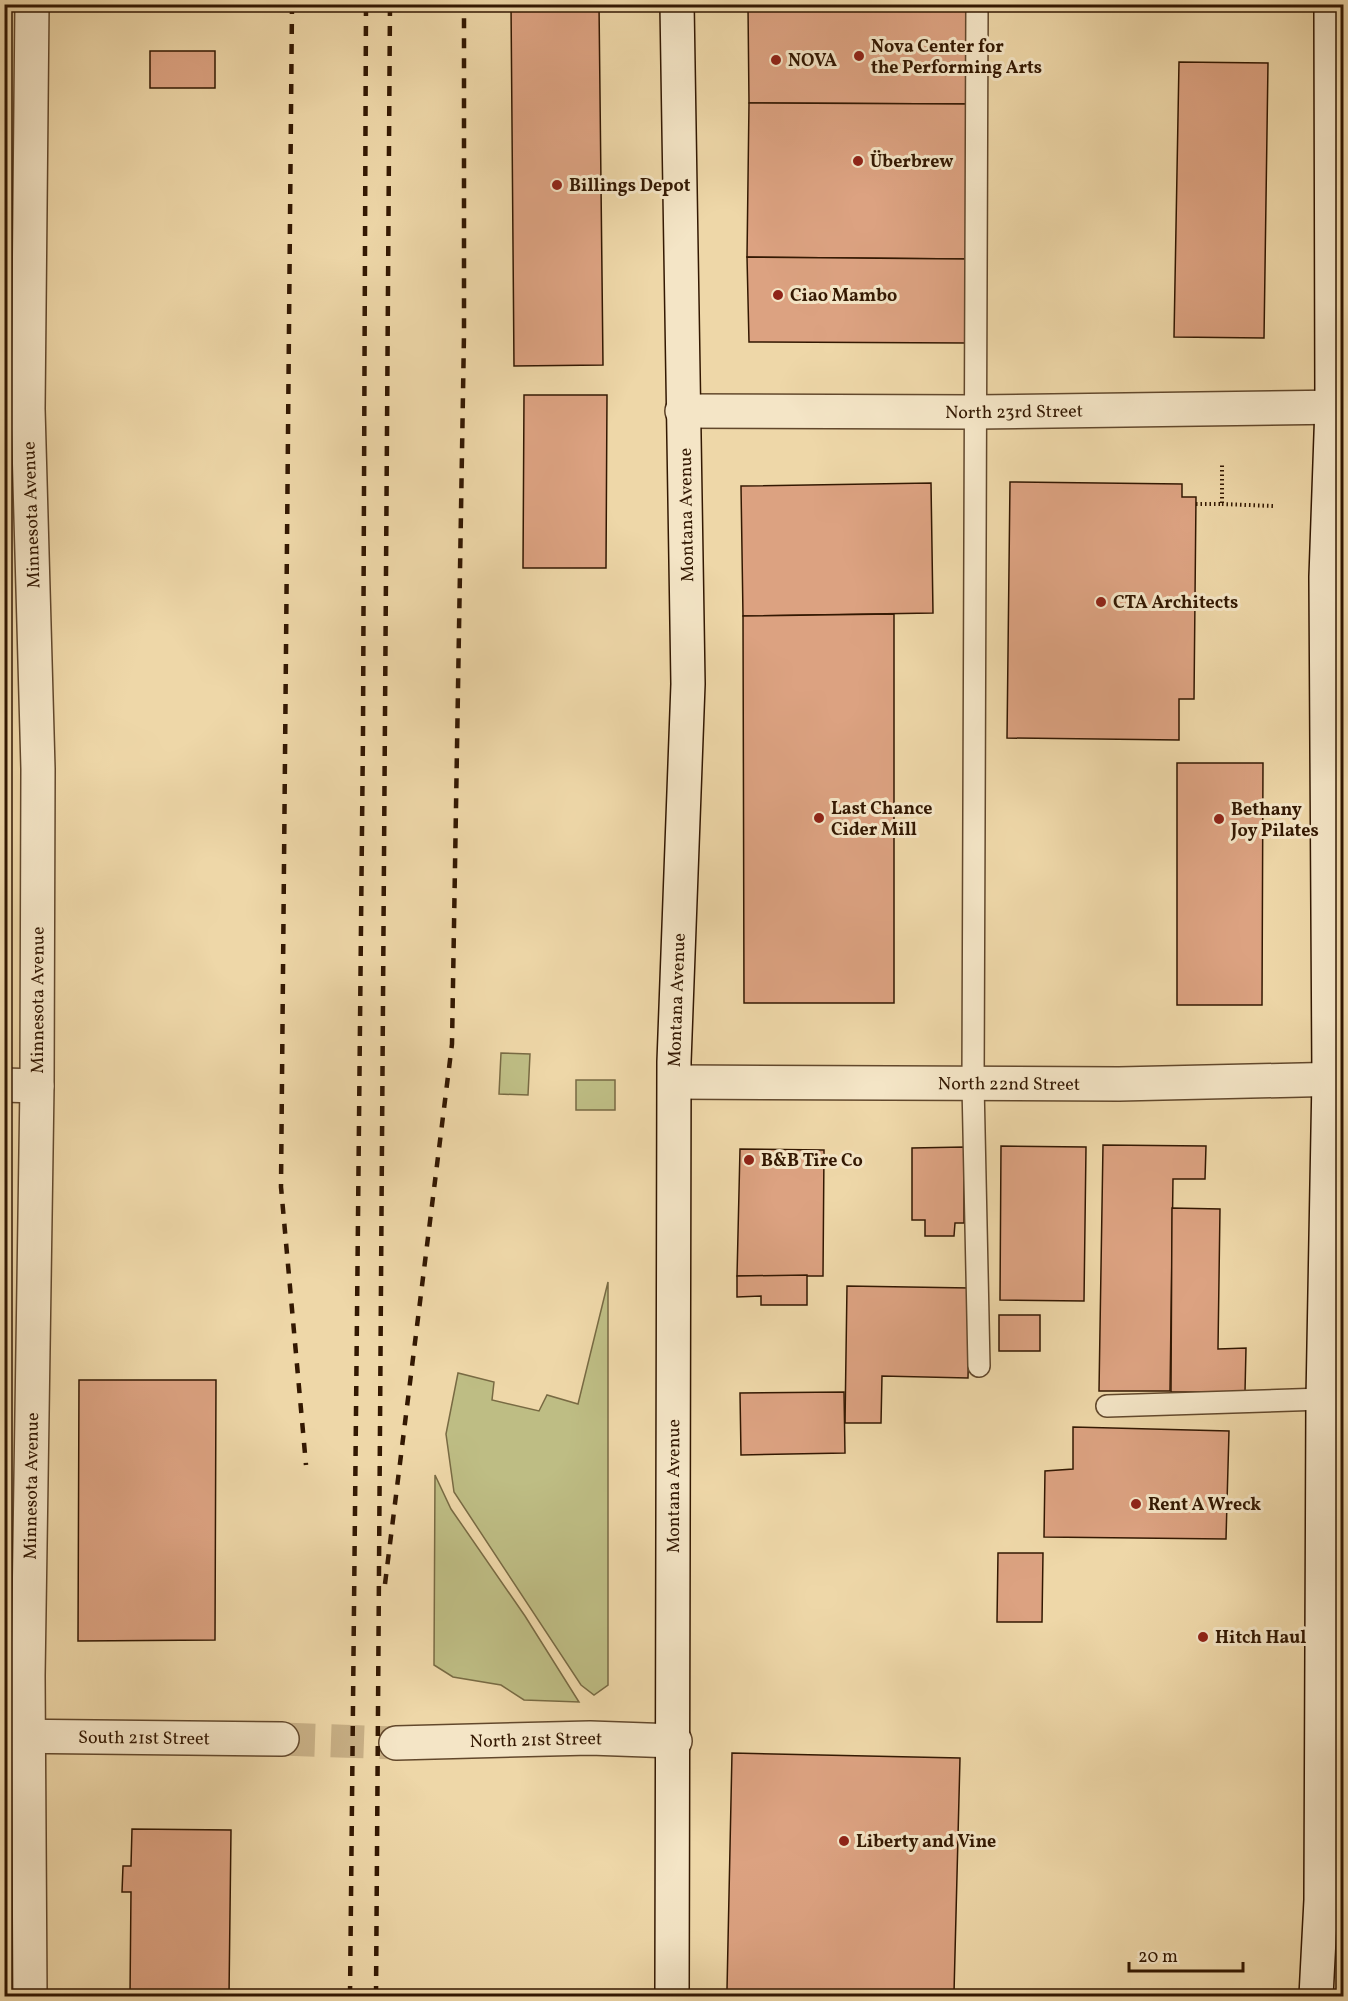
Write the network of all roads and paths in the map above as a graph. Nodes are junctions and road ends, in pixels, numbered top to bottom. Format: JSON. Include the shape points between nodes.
{"nodes":[{"id":1,"x":32,"y":4,"type":"edge"},
{"id":2,"x":676,"y":4,"type":"edge"},
{"id":3,"x":977,"y":4,"type":"edge"},
{"id":4,"x":1331,"y":4,"type":"edge"},
{"id":5,"x":1337,"y":80,"type":"edge"},
{"id":6,"x":1338,"y":407,"type":"edge"},
{"id":7,"x":16,"y":409,"type":"edge"},
{"id":8,"x":682,"y":411,"type":"junction"},
{"id":9,"x":974,"y":412,"type":"junction"},
{"id":10,"x":1222,"y":465,"type":"dead end"},
{"id":11,"x":1196,"y":504,"type":"dead end"},
{"id":12,"x":1222,"y":504,"type":"junction"},
{"id":13,"x":1272,"y":506,"type":"dead end"},
{"id":14,"x":1336,"y":743,"type":"edge"},
{"id":15,"x":1336,"y":1078,"type":"edge"},
{"id":16,"x":675,"y":1082,"type":"junction"},
{"id":17,"x":973,"y":1084,"type":"junction"},
{"id":18,"x":4,"y":1085,"type":"edge"},
{"id":19,"x":37,"y":1086,"type":"junction"},
{"id":20,"x":979,"y":1366,"type":"dead end"},
{"id":21,"x":1107,"y":1406,"type":"dead end"},
{"id":22,"x":1330,"y":1407,"type":"edge"},
{"id":23,"x":16,"y":1736,"type":"edge"},
{"id":24,"x":282,"y":1739,"type":"tunnel mouth"},
{"id":25,"x":675,"y":1741,"type":"junction"},
{"id":26,"x":396,"y":1743,"type":"tunnel mouth"},
{"id":27,"x":30,"y":1996,"type":"edge"},
{"id":28,"x":672,"y":1996,"type":"edge"},
{"id":29,"x":1316,"y":1996,"type":"edge"}],
"edges":[{"from":1,"to":7,"type":"main road","name":"Minnesota Avenue"},
{"from":2,"to":8,"type":"main road","name":"Montana Avenue"},
{"from":3,"to":9,"type":"lane"},
{"from":4,"to":5,"type":"main road"},
{"from":5,"to":6,"type":"main road"},
{"from":6,"to":9,"type":"main road","name":"North 23rd Street"},
{"from":6,"to":14,"type":"main road","via":[[1326,577]]},
{"from":7,"to":19,"type":"main road","name":"Minnesota Avenue","via":[[38,769]]},
{"from":8,"to":9,"type":"main road","name":"North 23rd Street"},
{"from":8,"to":16,"type":"main road","name":"Montana Avenue","via":[[688,684]]},
{"from":9,"to":17,"type":"lane"},
{"from":10,"to":12,"type":"path"},
{"from":11,"to":12,"type":"path"},
{"from":12,"to":13,"type":"path"},
{"from":14,"to":15,"type":"main road"},
{"from":15,"to":17,"type":"main road","name":"North 22nd Street"},
{"from":15,"to":22,"type":"main road"},
{"from":16,"to":17,"type":"main road","name":"North 22nd Street"},
{"from":16,"to":25,"type":"main road","name":"Montana Avenue"},
{"from":17,"to":20,"type":"lane"},
{"from":18,"to":19,"type":"main road"},
{"from":19,"to":23,"type":"main road","name":"Minnesota Avenue"},
{"from":21,"to":22,"type":"lane"},
{"from":22,"to":29,"type":"main road"},
{"from":23,"to":24,"type":"main road","name":"South 21st Street"},
{"from":23,"to":27,"type":"main road","name":"Minnesota Avenue"},
{"from":25,"to":26,"type":"main road","name":"North 21st Street","via":[[590,1738]]},
{"from":25,"to":28,"type":"main road","name":"Montana Avenue"}]}
